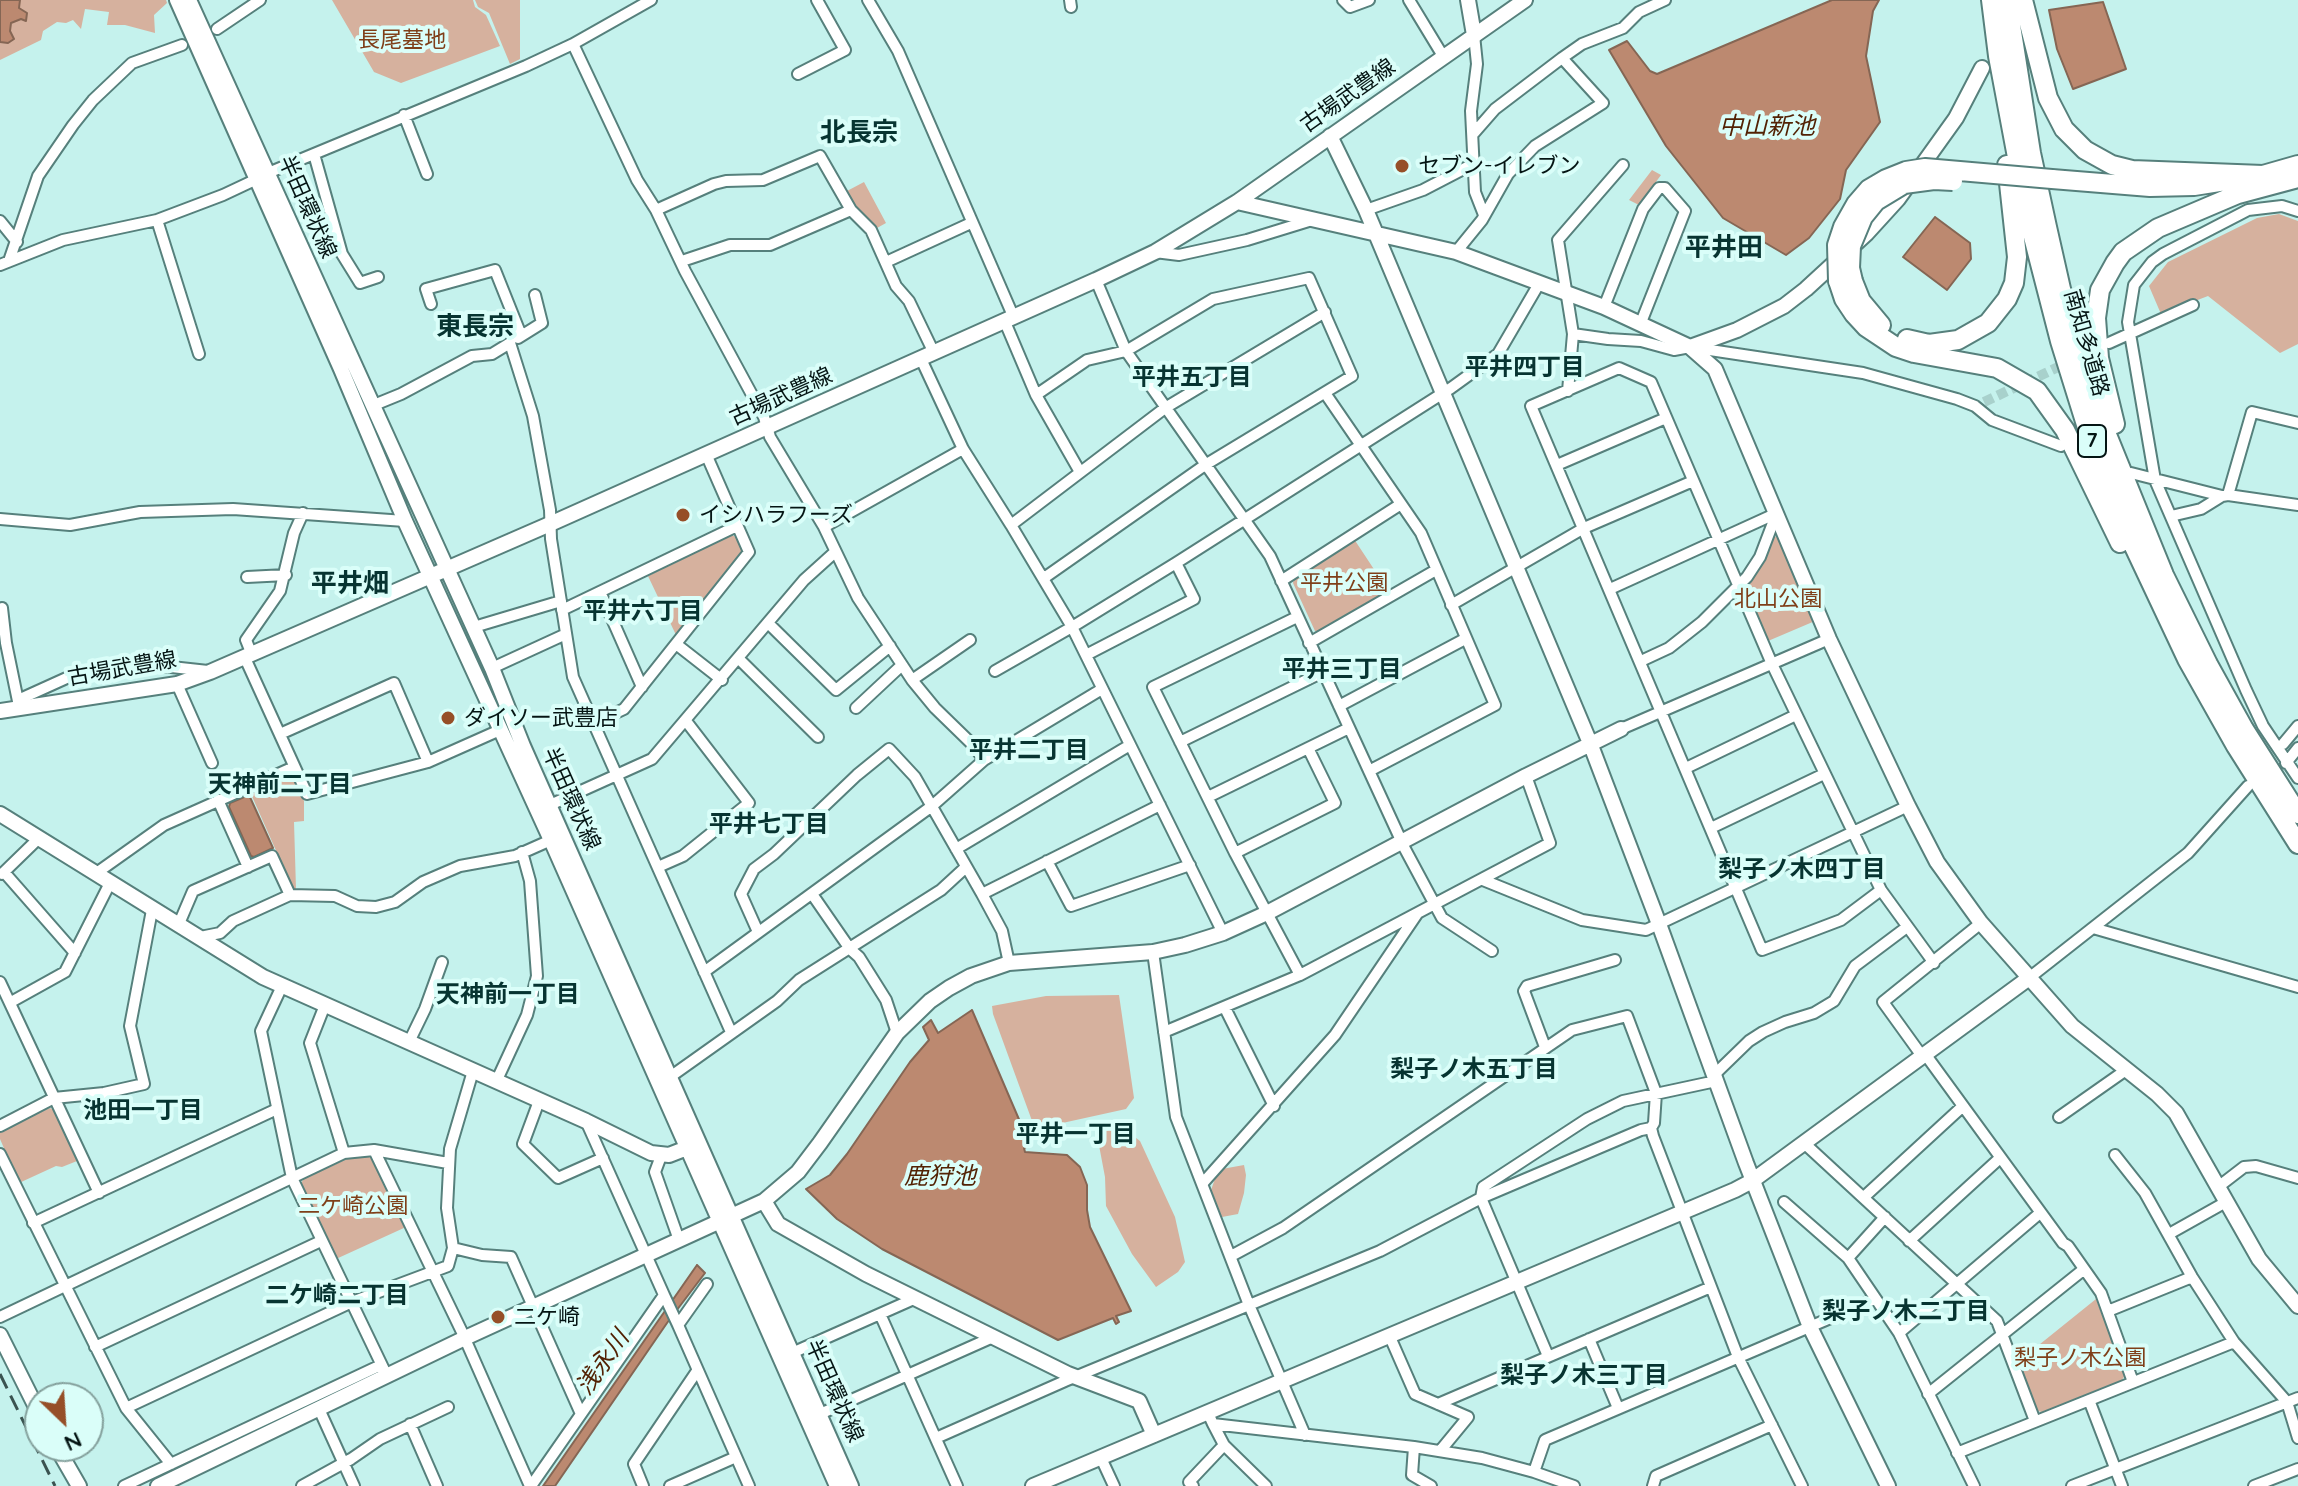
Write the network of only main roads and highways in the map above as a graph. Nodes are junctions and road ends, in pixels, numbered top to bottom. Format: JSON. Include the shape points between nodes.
{"nodes":[{"id":1,"x":1983,"y":0,"type":"edge"},
{"id":2,"x":1991,"y":0,"type":"edge"},
{"id":3,"x":2007,"y":0,"type":"edge"},
{"id":4,"x":2023,"y":0,"type":"edge"},
{"id":5,"x":2298,"y":165,"type":"edge"},
{"id":6,"x":2263,"y":175,"type":"junction"},
{"id":7,"x":2298,"y":178,"type":"edge"},
{"id":8,"x":2052,"y":185,"type":"junction"},
{"id":9,"x":2238,"y":194,"type":"junction"},
{"id":10,"x":1846,"y":281,"type":"junction"},
{"id":11,"x":2183,"y":612,"type":"junction"},
{"id":12,"x":2174,"y":630,"type":"junction"},
{"id":13,"x":2298,"y":814,"type":"edge"},
{"id":14,"x":2298,"y":844,"type":"edge"}],
"edges":[{"from":1,"to":10,"type":"highway","via":[[2017,241],[2011,291],[1981,329],[1958,340],[1929,344],[1893,334],[1877,323]]},
{"from":2,"to":12,"type":"highway","name":"南知多道路","number":"7","via":[[2029,221],[2074,390],[2129,536]]},
{"from":3,"to":11,"type":"highway","name":"南知多道路","number":"7","via":[[2031,153],[2061,289],[2105,430]]},
{"from":4,"to":6,"type":"highway","via":[[2048,98],[2064,129],[2085,150],[2132,170]]},
{"from":5,"to":6,"type":"highway"},
{"from":6,"to":8,"type":"highway","via":[[2194,186]]},
{"from":7,"to":9,"type":"highway"},
{"from":8,"to":9,"type":"highway","via":[[2152,197]]},
{"from":8,"to":10,"type":"highway","bridge":true,"via":[[1946,180],[1895,188],[1863,217],[1851,246]]},
{"from":9,"to":11,"type":"highway","via":[[2158,228],[2132,245],[2106,275],[2096,303],[2099,358],[2111,410],[2130,471],[2179,586]]},
{"from":10,"to":12,"type":"highway","via":[[1844,299],[1854,314],[1896,347],[1997,368],[2037,391],[2065,430],[2123,548]]},
{"from":11,"to":13,"type":"highway","name":"南知多道路","number":"7","via":[[2244,729]]},
{"from":12,"to":14,"type":"highway","name":"南知多道路","number":"7","via":[[2236,746]]}]}
